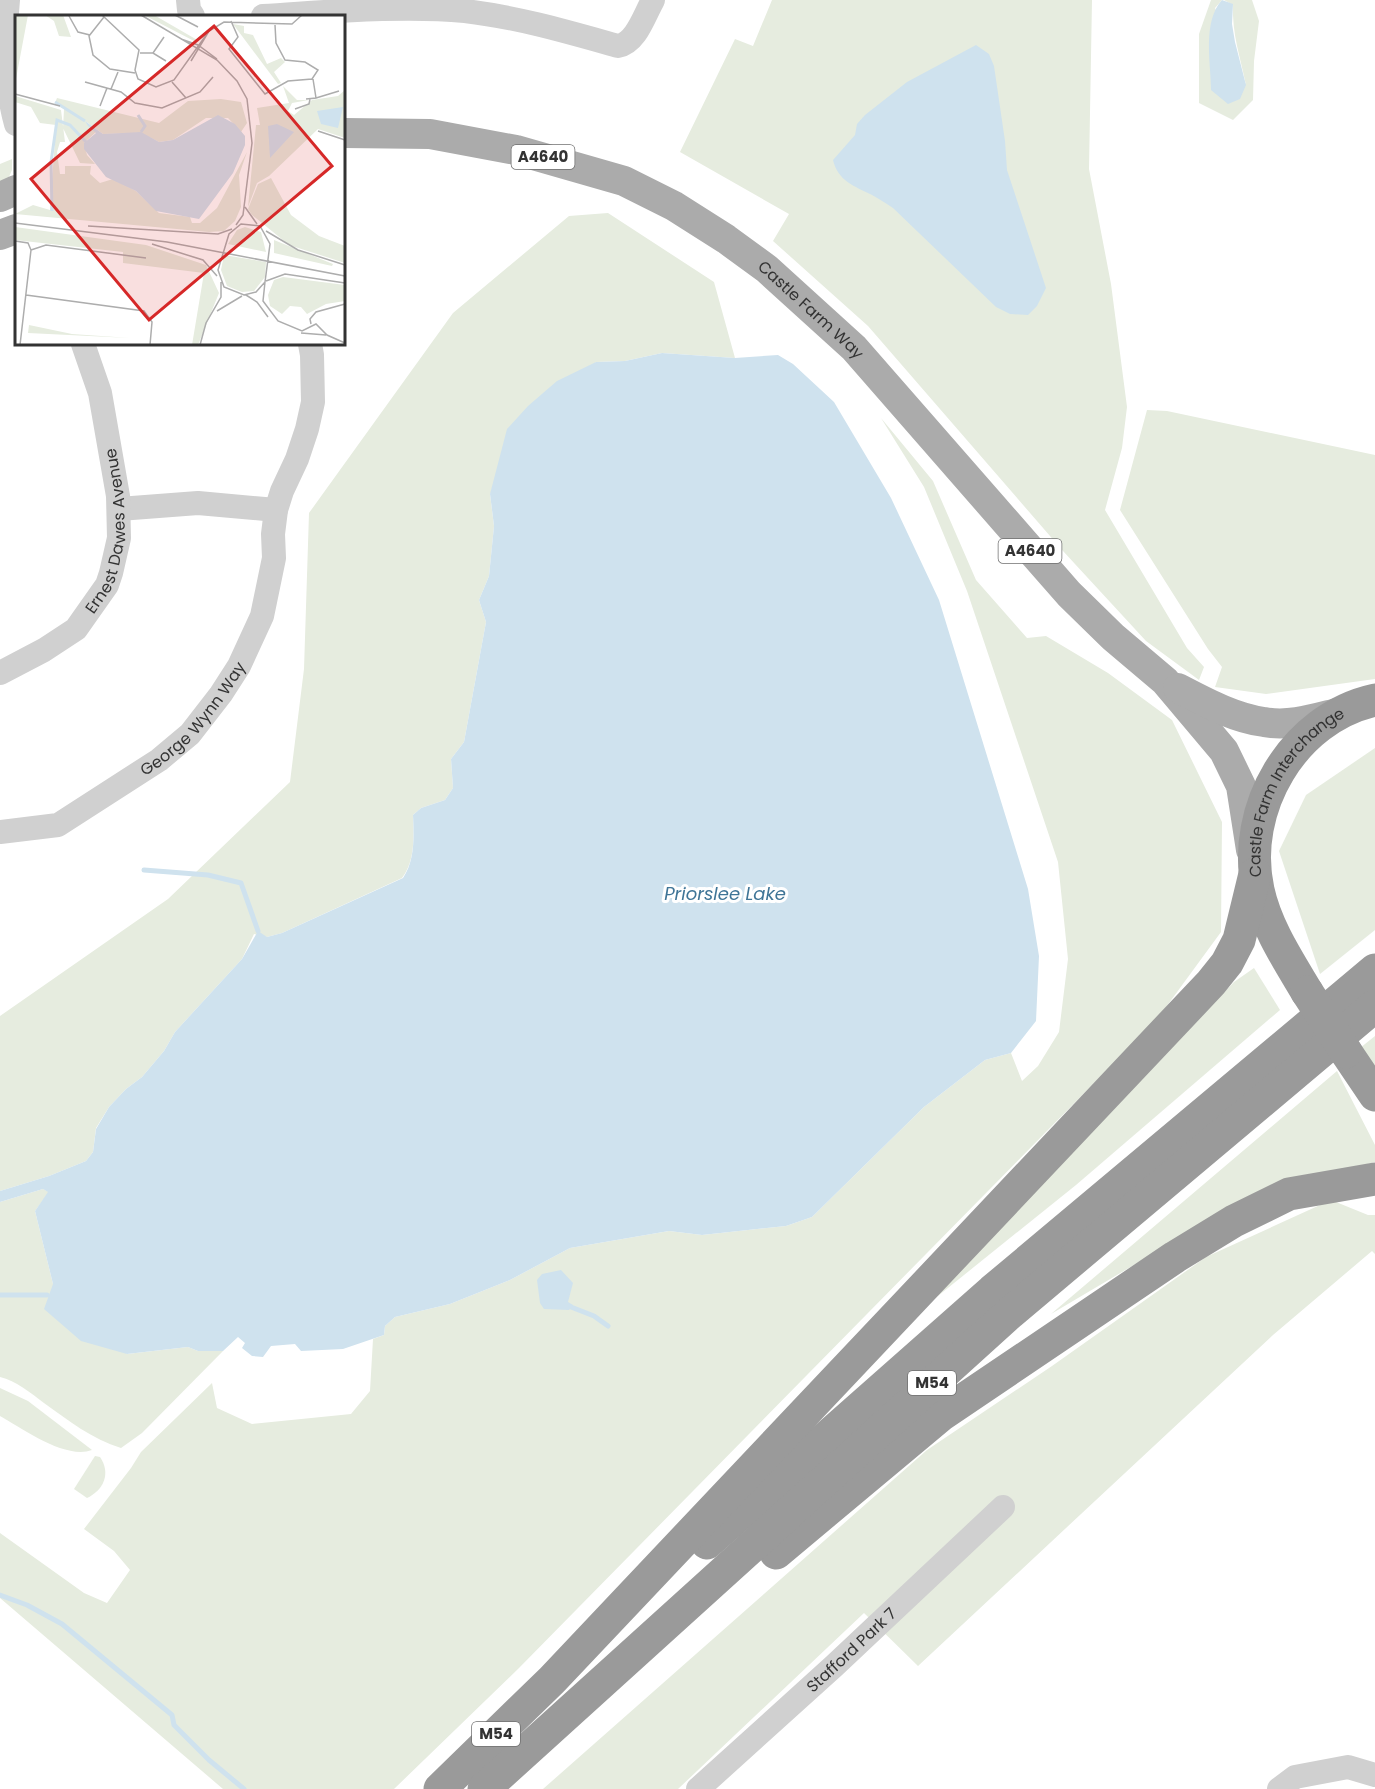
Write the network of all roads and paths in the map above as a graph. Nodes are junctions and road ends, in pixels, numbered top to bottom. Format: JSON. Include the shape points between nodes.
{"nodes":[{"id":1,"x":8,"y":0,"type":"edge"},
{"id":2,"x":188,"y":0,"type":"edge"},
{"id":3,"x":653,"y":0,"type":"edge"},
{"id":4,"x":427,"y":5,"type":"edge"},
{"id":5,"x":192,"y":15,"type":"edge"},
{"id":6,"x":283,"y":15,"type":"edge"},
{"id":7,"x":12,"y":62,"type":"edge"},
{"id":8,"x":15,"y":120,"type":"edge"},
{"id":9,"x":345,"y":134,"type":"edge"},
{"id":10,"x":15,"y":190,"type":"edge"},
{"id":11,"x":0,"y":197,"type":"edge"},
{"id":12,"x":15,"y":209,"type":"edge"},
{"id":13,"x":0,"y":215,"type":"edge"},
{"id":14,"x":15,"y":229,"type":"edge"},
{"id":15,"x":0,"y":236,"type":"edge"},
{"id":16,"x":83,"y":345,"type":"edge"},
{"id":17,"x":94,"y":345,"type":"edge"},
{"id":18,"x":310,"y":345,"type":"edge"},
{"id":19,"x":100,"y":393,"type":"junction"},
{"id":20,"x":119,"y":509,"type":"junction"},
{"id":21,"x":276,"y":510,"type":"junction"},
{"id":22,"x":0,"y":674,"type":"edge"},
{"id":23,"x":1165,"y":681,"type":"junction"},
{"id":24,"x":1361,"y":705,"type":"edge"},
{"id":25,"x":0,"y":832,"type":"edge"},
{"id":26,"x":1254,"y":869,"type":"junction"},
{"id":27,"x":1375,"y":970,"type":"edge"},
{"id":28,"x":1375,"y":1006,"type":"edge"},
{"id":29,"x":1375,"y":1095,"type":"edge"},
{"id":30,"x":1375,"y":1179,"type":"edge"},
{"id":31,"x":1003,"y":1507,"type":"dead end"},
{"id":32,"x":552,"y":1680,"type":"junction"},
{"id":33,"x":1375,"y":1775,"type":"edge"},
{"id":34,"x":492,"y":1781,"type":"edge"},
{"id":35,"x":440,"y":1789,"type":"edge"},
{"id":36,"x":698,"y":1789,"type":"edge"},
{"id":37,"x":1279,"y":1789,"type":"edge"}],
"edges":[{"from":1,"to":7,"type":"street","via":[[5,22]]},
{"from":2,"to":5,"type":"street"},
{"from":3,"to":4,"type":"street","via":[[633,38],[618,46],[532,23]]},
{"from":4,"to":6,"type":"street"},
{"from":7,"to":8,"type":"street"},
{"from":9,"to":23,"type":"main road","name":"Castle Farm Way","number":"A4640","via":[[430,134],[568,164],[624,181],[726,238],[802,298],[854,348],[1069,594]]},
{"from":10,"to":11,"type":"main road"},
{"from":12,"to":13,"type":"main road"},
{"from":14,"to":15,"type":"main road"},
{"from":16,"to":19,"type":"street","name":"Ernest Dawes Avenue"},
{"from":17,"to":19,"type":"street"},
{"from":18,"to":21,"type":"street","name":"George Wynn Way","via":[[311,411]]},
{"from":19,"to":20,"type":"street","name":"Ernest Dawes Avenue"},
{"from":20,"to":21,"type":"street","via":[[198,503]]},
{"from":20,"to":22,"type":"street","name":"Ernest Dawes Avenue","via":[[119,538],[107,585],[82,620],[44,650]]},
{"from":21,"to":25,"type":"street","name":"George Wynn Way","via":[[274,558],[262,616],[239,666],[190,734],[58,825]]},
{"from":23,"to":24,"type":"main road","name":"Castle Farm Way","number":"A4640","via":[[1223,710],[1263,722],[1307,720]]},
{"from":23,"to":26,"type":"main road","name":"Castle Farm Way","number":"A4640","via":[[1224,751],[1235,770]]},
{"from":24,"to":26,"type":"highway","name":"Castle Farm Interchange","via":[[1307,736],[1279,768],[1265,798]]},
{"from":26,"to":29,"type":"highway","name":"Castle Farm Interchange","bridge":true,"via":[[1267,918],[1307,992]]},
{"from":26,"to":32,"type":"highway","via":[[1239,940],[1211,983]]},
{"from":27,"to":32,"type":"highway","number":"M54","via":[[992,1291]]},
{"from":28,"to":34,"type":"highway","number":"M54","via":[[1010,1313]]},
{"from":30,"to":34,"type":"highway","via":[[1289,1194],[1234,1221],[941,1415],[623,1681]]},
{"from":31,"to":36,"type":"street","name":"Stafford Park 7"},
{"from":32,"to":35,"type":"highway","number":"M54"},
{"from":33,"to":37,"type":"street","via":[[1348,1767],[1295,1777]]}]}
